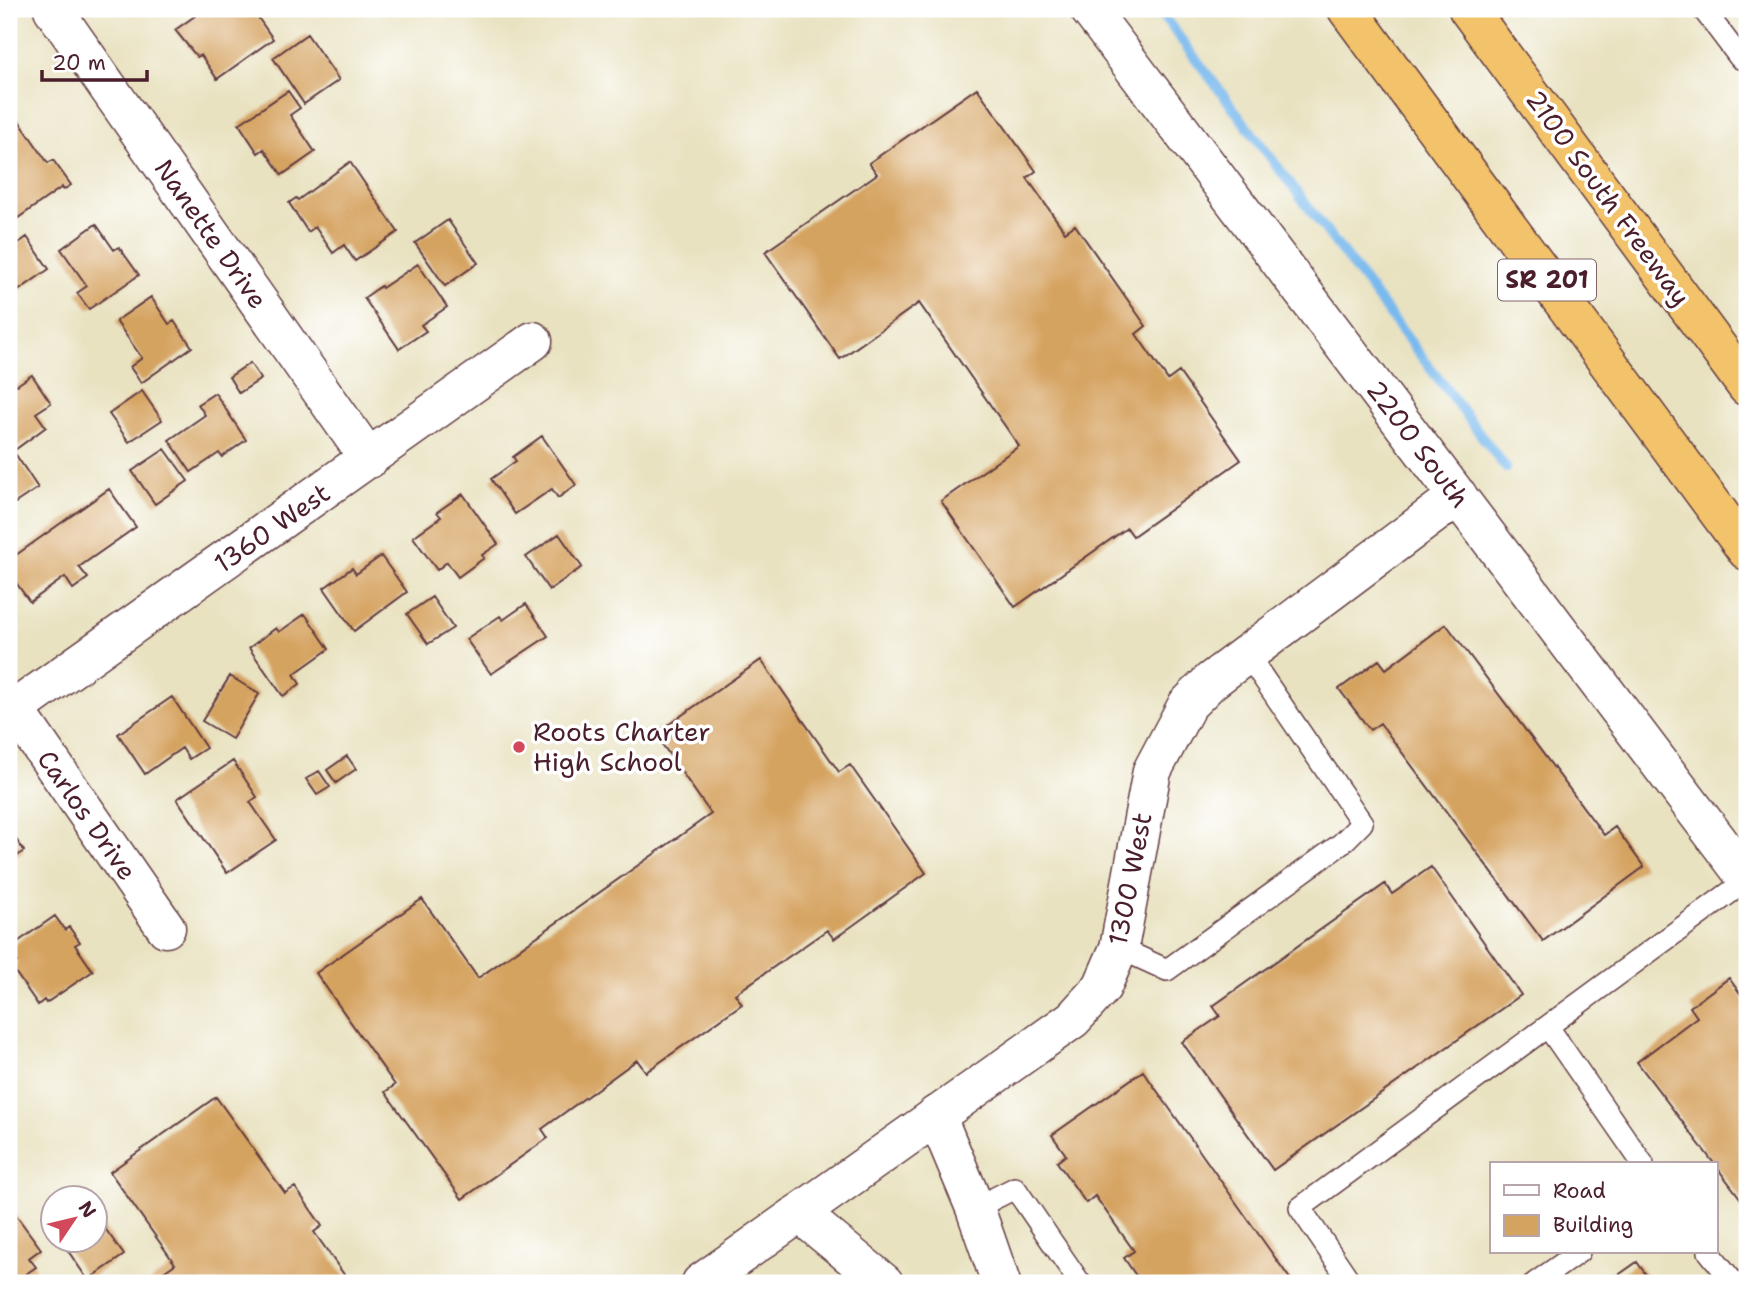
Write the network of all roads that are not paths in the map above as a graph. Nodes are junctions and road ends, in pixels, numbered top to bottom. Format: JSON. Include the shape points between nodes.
{"nodes":[{"id":1,"x":53,"y":9,"type":"edge"},
{"id":2,"x":1089,"y":9,"type":"edge"},
{"id":3,"x":1347,"y":9,"type":"edge"},
{"id":4,"x":1468,"y":9,"type":"edge"},
{"id":5,"x":1703,"y":9,"type":"edge"},
{"id":6,"x":1747,"y":52,"type":"edge"},
{"id":7,"x":533,"y":341,"type":"dead end"},
{"id":8,"x":1747,"y":387,"type":"edge"},
{"id":9,"x":369,"y":459,"type":"junction"},
{"id":10,"x":1458,"y":496,"type":"junction"},
{"id":11,"x":1747,"y":551,"type":"edge"},
{"id":12,"x":1247,"y":654,"type":"junction"},
{"id":13,"x":10,"y":708,"type":"edge"},
{"id":14,"x":1747,"y":880,"type":"edge"},
{"id":15,"x":166,"y":928,"type":"dead end"},
{"id":16,"x":1118,"y":948,"type":"junction"},
{"id":17,"x":1548,"y":1027,"type":"junction"},
{"id":18,"x":936,"y":1115,"type":"junction"},
{"id":19,"x":1642,"y":1162,"type":"edge"},
{"id":20,"x":975,"y":1208,"type":"junction"},
{"id":21,"x":799,"y":1213,"type":"junction"},
{"id":22,"x":1576,"y":1254,"type":"edge"},
{"id":23,"x":1711,"y":1254,"type":"edge"},
{"id":24,"x":701,"y":1283,"type":"edge"},
{"id":25,"x":884,"y":1283,"type":"edge"},
{"id":26,"x":1001,"y":1283,"type":"edge"},
{"id":27,"x":1080,"y":1283,"type":"edge"},
{"id":28,"x":1351,"y":1283,"type":"edge"},
{"id":29,"x":1535,"y":1283,"type":"edge"},
{"id":30,"x":1734,"y":1283,"type":"edge"}],
"edges":[{"from":1,"to":9,"type":"street","name":"Nanette Drive"},
{"from":2,"to":10,"type":"street","name":"2200 South"},
{"from":3,"to":11,"type":"highway","number":"SR 201"},
{"from":4,"to":8,"type":"highway","name":"2100 South Freeway"},
{"from":5,"to":6,"type":"lane","via":[[1740,58]]},
{"from":7,"to":9,"type":"street","name":"1360 West"},
{"from":9,"to":13,"type":"street","name":"1360 West"},
{"from":10,"to":12,"type":"street","name":"1300 West"},
{"from":10,"to":14,"type":"street","name":"2200 South"},
{"from":12,"to":16,"type":"street","name":"1300 West","via":[[1187,705],[1152,771]]},
{"from":12,"to":16,"type":"lane","via":[[1362,823],[1341,844],[1167,970]]},
{"from":13,"to":15,"type":"street","name":"Carlos Drive"},
{"from":14,"to":17,"type":"lane"},
{"from":16,"to":18,"type":"street","name":"1300 West","via":[[1102,987],[1073,1019]]},
{"from":17,"to":19,"type":"lane"},
{"from":17,"to":28,"type":"lane","via":[[1300,1208]]},
{"from":18,"to":20,"type":"street"},
{"from":18,"to":21,"type":"street","name":"1300 West"},
{"from":20,"to":26,"type":"street"},
{"from":20,"to":27,"type":"lane","via":[[1015,1188]]},
{"from":21,"to":24,"type":"street","name":"1300 West"},
{"from":21,"to":25,"type":"street"},
{"from":22,"to":29,"type":"lane"},
{"from":23,"to":30,"type":"lane"}]}
